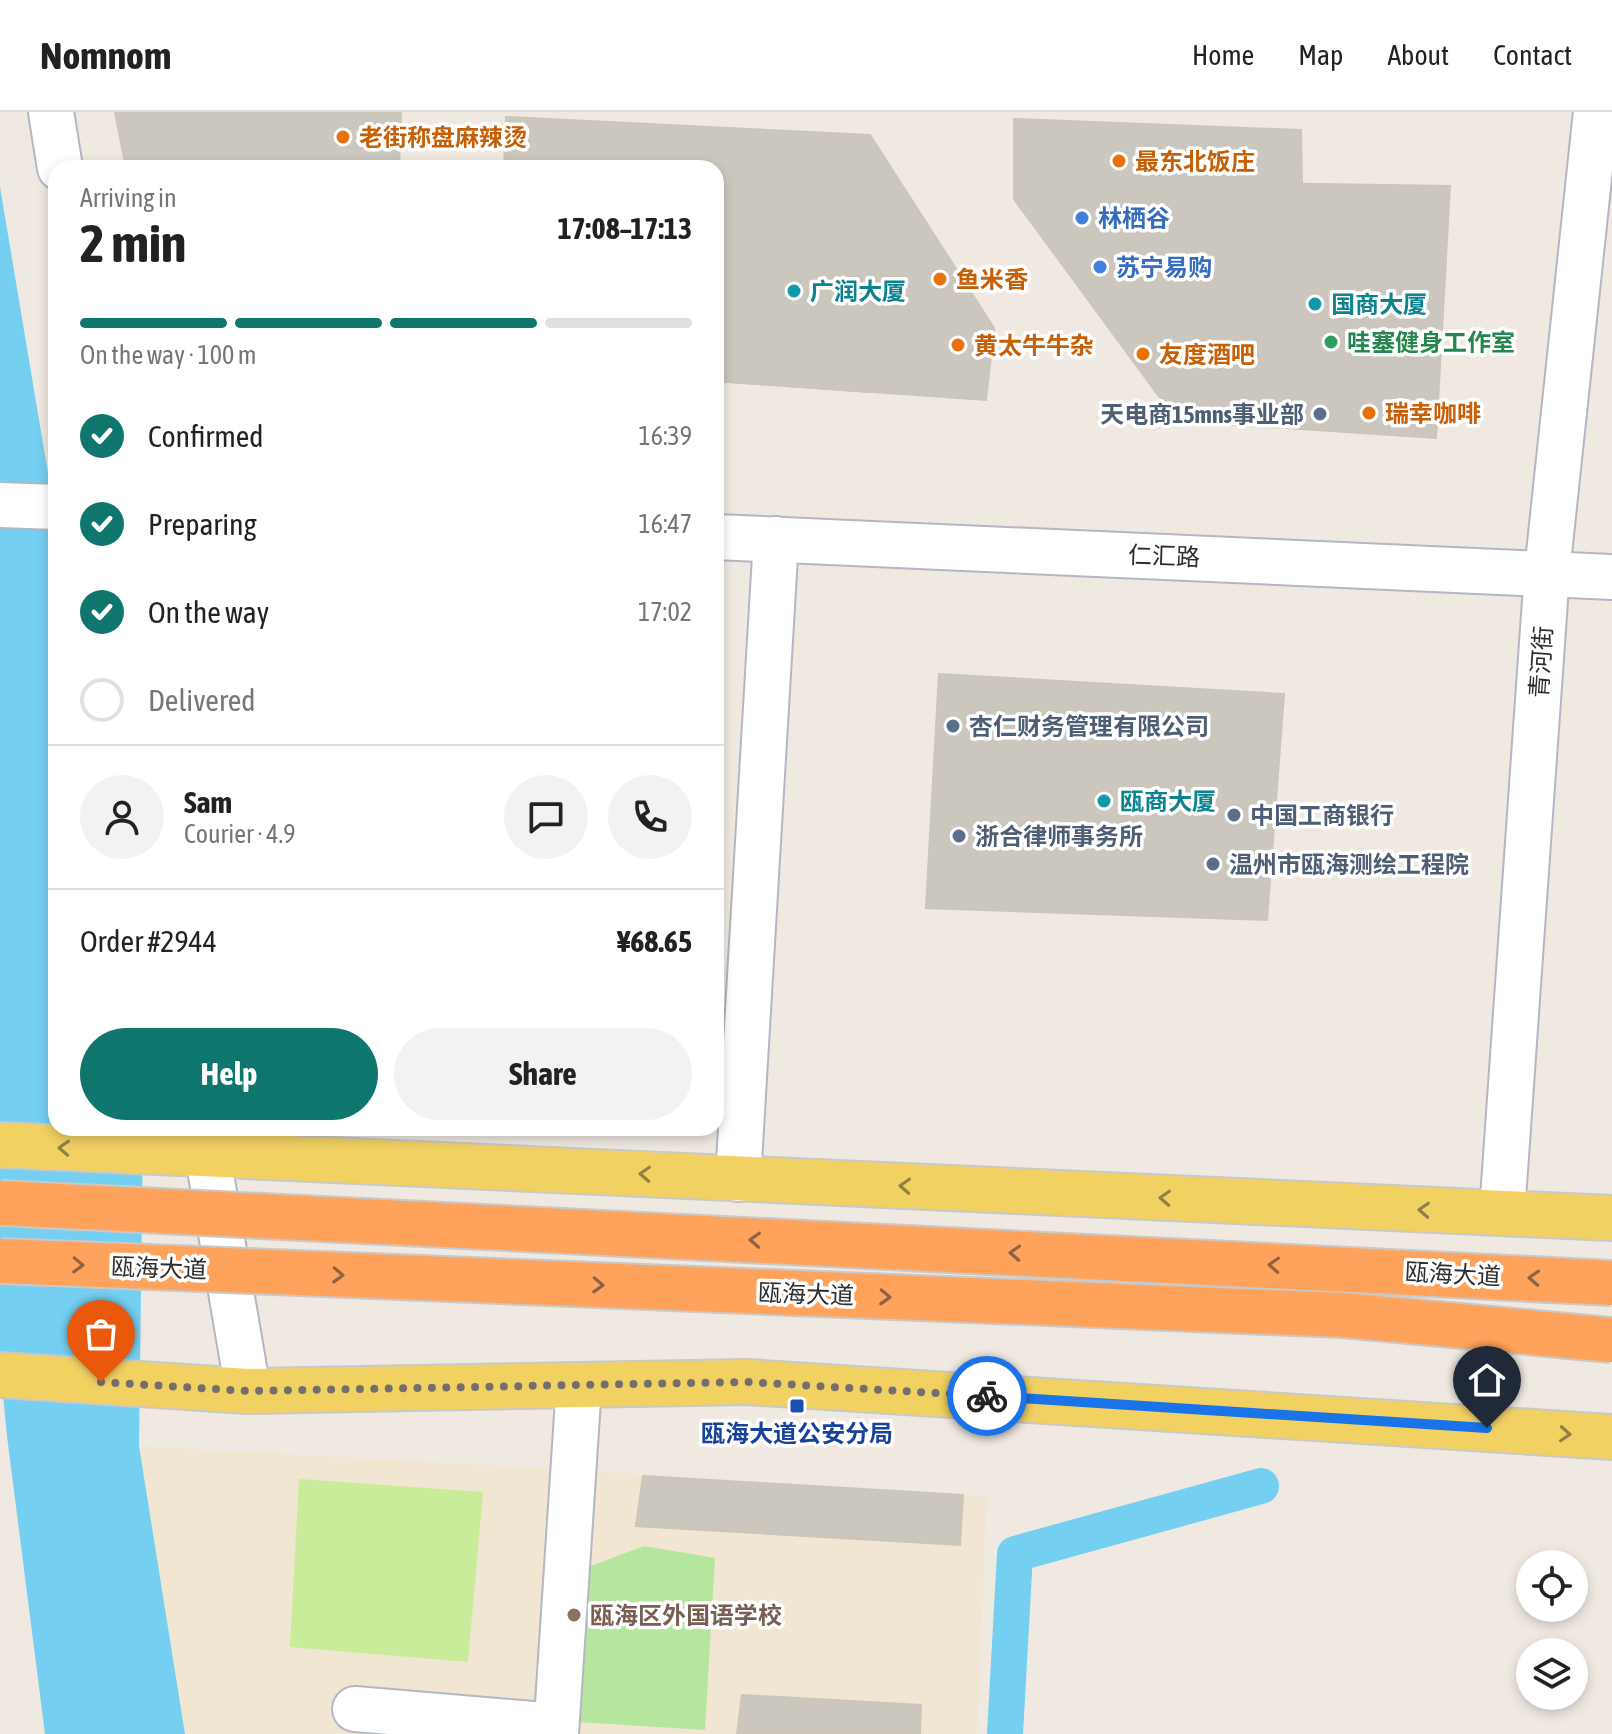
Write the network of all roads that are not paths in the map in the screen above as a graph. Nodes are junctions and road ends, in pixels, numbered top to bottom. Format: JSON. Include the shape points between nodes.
{"nodes":[{"id":1,"x":51,"y":112,"type":"edge"},
{"id":2,"x":1596,"y":112,"type":"edge"},
{"id":3,"x":59,"y":160,"type":"edge"},
{"id":4,"x":724,"y":537,"type":"edge"},
{"id":5,"x":776,"y":539,"type":"junction"},
{"id":6,"x":1547,"y":572,"type":"junction"},
{"id":7,"x":1612,"y":577,"type":"edge"},
{"id":8,"x":732,"y":995,"type":"edge"},
{"id":9,"x":205,"y":1141,"type":"edge"},
{"id":10,"x":0,"y":1145,"type":"edge"},
{"id":11,"x":738,"y":1179,"type":"junction"},
{"id":12,"x":0,"y":1203,"type":"edge"},
{"id":13,"x":1502,"y":1213,"type":"junction"},
{"id":14,"x":1612,"y":1218,"type":"edge"},
{"id":15,"x":0,"y":1261,"type":"edge"},
{"id":16,"x":1612,"y":1283,"type":"edge"},
{"id":17,"x":1612,"y":1340,"type":"edge"},
{"id":18,"x":4,"y":1375,"type":"edge"},
{"id":19,"x":579,"y":1385,"type":"junction"},
{"id":20,"x":248,"y":1391,"type":"junction"},
{"id":21,"x":1612,"y":1437,"type":"edge"},
{"id":22,"x":355,"y":1709,"type":"dead end"},
{"id":23,"x":556,"y":1730,"type":"edge"}],
"edges":[{"from":1,"to":3,"type":"street"},
{"from":2,"to":6,"type":"street","name":"青河街"},
{"from":4,"to":5,"type":"street","name":"仁汇路"},
{"from":5,"to":6,"type":"street","name":"仁汇路"},
{"from":5,"to":8,"type":"street"},
{"from":6,"to":7,"type":"street","name":"仁汇路"},
{"from":6,"to":13,"type":"street","name":"青河街"},
{"from":8,"to":11,"type":"street"},
{"from":9,"to":10,"type":"main road","one_way":true,"via":[[129,1151]]},
{"from":11,"to":9,"type":"main road","one_way":true},
{"from":9,"to":20,"type":"street"},
{"from":13,"to":11,"type":"main road","one_way":true},
{"from":16,"to":12,"type":"highway","name":"瓯海大道","one_way":true,"bridge":true},
{"from":13,"to":14,"type":"main road"},
{"from":15,"to":17,"type":"highway","name":"瓯海大道","one_way":true,"bridge":true,"via":[[1343,1315]]},
{"from":18,"to":20,"type":"main road"},
{"from":19,"to":20,"type":"main road"},
{"from":19,"to":21,"type":"main road","one_way":true,"via":[[747,1382]]},
{"from":19,"to":23,"type":"street"},
{"from":22,"to":23,"type":"street"}]}
